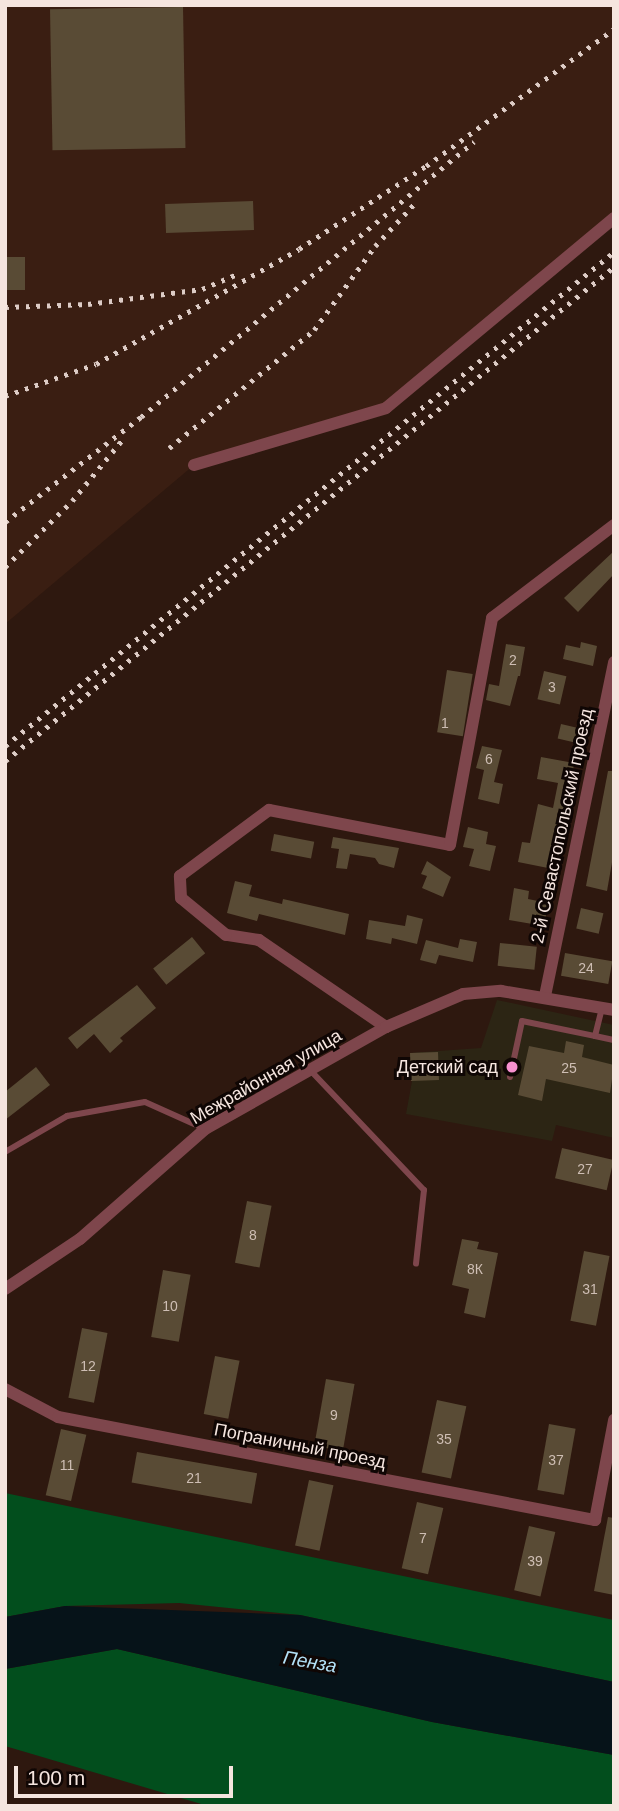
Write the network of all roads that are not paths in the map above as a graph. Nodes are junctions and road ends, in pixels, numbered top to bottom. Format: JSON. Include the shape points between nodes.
{"nodes":[{"id":1,"x":614,"y":218,"type":"edge"},
{"id":2,"x":194,"y":465,"type":"dead end"},
{"id":3,"x":614,"y":525,"type":"edge"},
{"id":4,"x":614,"y":662,"type":"edge"},
{"id":5,"x":545,"y":996,"type":"junction"},
{"id":6,"x":608,"y":1009,"type":"edge"},
{"id":7,"x":386,"y":1027,"type":"junction"},
{"id":8,"x":595,"y":1036,"type":"junction"},
{"id":9,"x":614,"y":1040,"type":"edge"},
{"id":10,"x":310,"y":1071,"type":"junction"},
{"id":11,"x":510,"y":1076,"type":"dead end"},
{"id":12,"x":205,"y":1129,"type":"junction"},
{"id":13,"x":5,"y":1152,"type":"edge"},
{"id":14,"x":416,"y":1264,"type":"dead end"},
{"id":15,"x":5,"y":1289,"type":"edge"},
{"id":16,"x":5,"y":1389,"type":"edge"},
{"id":17,"x":614,"y":1420,"type":"edge"}],
"edges":[{"from":1,"to":2,"type":"street","via":[[386,408]]},
{"from":3,"to":7,"type":"street","via":[[492,618],[450,845],[269,810],[180,876],[181,898],[226,935],[259,940]]},
{"from":4,"to":5,"type":"street","name":"2-й Севастопольский проезд"},
{"from":5,"to":6,"type":"street","name":"Межрайонная улица"},
{"from":5,"to":7,"type":"street","name":"Межрайонная улица","via":[[501,991],[463,994]]},
{"from":6,"to":8,"type":"lane"},
{"from":7,"to":10,"type":"street","name":"Межрайонная улица"},
{"from":8,"to":9,"type":"lane"},
{"from":8,"to":11,"type":"lane","via":[[522,1021]]},
{"from":10,"to":12,"type":"street","name":"Межрайонная улица"},
{"from":10,"to":14,"type":"lane","via":[[424,1190]]},
{"from":12,"to":13,"type":"lane","via":[[145,1102],[67,1116]]},
{"from":12,"to":15,"type":"street","name":"Межрайонная улица","via":[[80,1239]]},
{"from":16,"to":17,"type":"street","name":"Пограничный проезд","via":[[58,1417],[595,1520]]}]}
